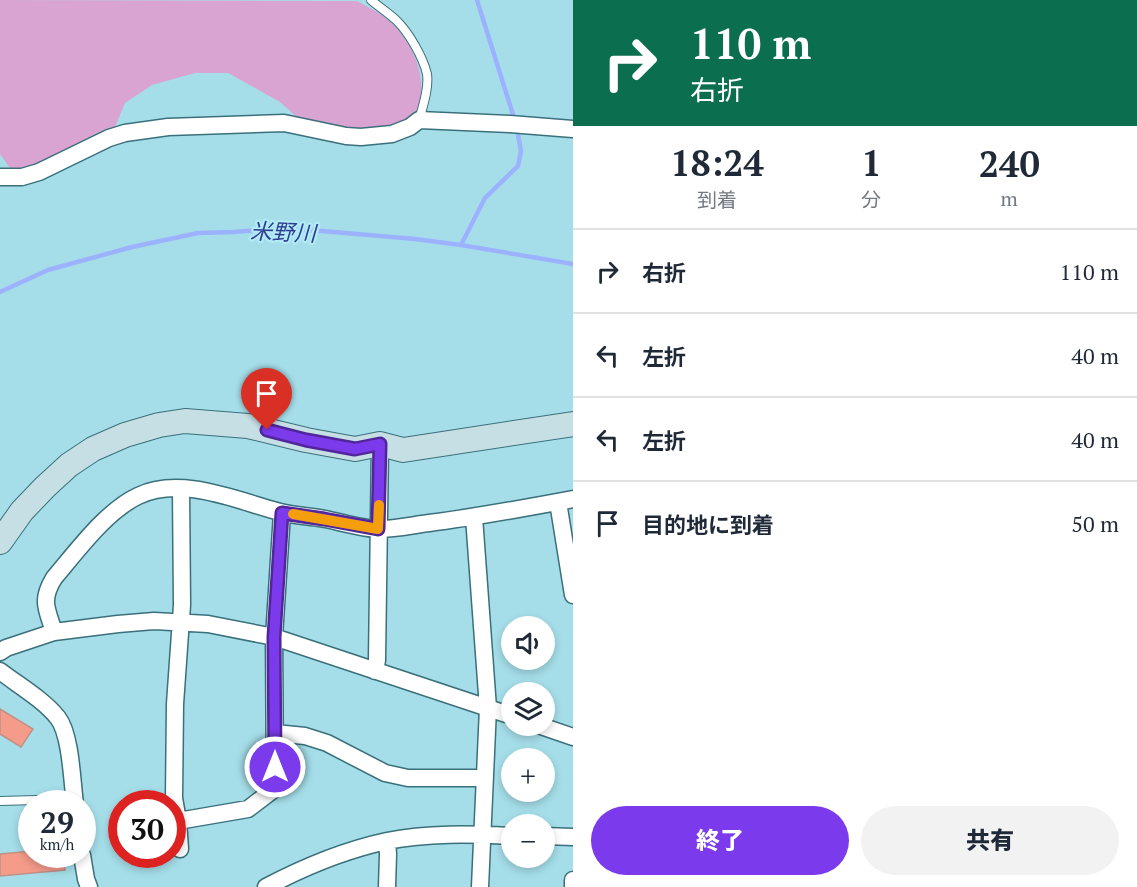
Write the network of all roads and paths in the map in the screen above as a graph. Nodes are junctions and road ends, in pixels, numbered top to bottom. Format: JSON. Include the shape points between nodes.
{"nodes":[{"id":1,"x":371,"y":0,"type":"edge"},
{"id":2,"x":419,"y":120,"type":"junction"},
{"id":3,"x":573,"y":129,"type":"edge"},
{"id":4,"x":0,"y":177,"type":"edge"},
{"id":5,"x":573,"y":424,"type":"edge"},
{"id":6,"x":380,"y":444,"type":"junction"},
{"id":7,"x":181,"y":489,"type":"junction"},
{"id":8,"x":566,"y":500,"type":"edge"},
{"id":9,"x":282,"y":513,"type":"junction"},
{"id":10,"x":474,"y":517,"type":"junction"},
{"id":11,"x":378,"y":529,"type":"junction"},
{"id":12,"x":0,"y":542,"type":"edge"},
{"id":13,"x":573,"y":595,"type":"edge"},
{"id":14,"x":180,"y":621,"type":"junction"},
{"id":15,"x":54,"y":632,"type":"junction"},
{"id":16,"x":274,"y":637,"type":"junction"},
{"id":17,"x":0,"y":652,"type":"edge"},
{"id":18,"x":0,"y":671,"type":"edge"},
{"id":19,"x":375,"y":671,"type":"junction"},
{"id":20,"x":488,"y":708,"type":"junction"},
{"id":21,"x":501,"y":712,"type":"edge"},
{"id":22,"x":555,"y":730,"type":"edge"},
{"id":23,"x":275,"y":733,"type":"junction"},
{"id":24,"x":573,"y":736,"type":"edge"},
{"id":25,"x":485,"y":777,"type":"junction"},
{"id":26,"x":74,"y":790,"type":"edge"},
{"id":27,"x":174,"y":790,"type":"edge"},
{"id":28,"x":0,"y":801,"type":"edge"},
{"id":29,"x":18,"y":801,"type":"edge"},
{"id":30,"x":186,"y":820,"type":"edge"},
{"id":31,"x":483,"y":835,"type":"junction"},
{"id":32,"x":501,"y":836,"type":"edge"},
{"id":33,"x":555,"y":836,"type":"edge"},
{"id":34,"x":573,"y":837,"type":"edge"},
{"id":35,"x":387,"y":841,"type":"junction"},
{"id":36,"x":84,"y":868,"type":"edge"},
{"id":37,"x":573,"y":880,"type":"edge"},
{"id":38,"x":282,"y":883,"type":"edge"},
{"id":39,"x":89,"y":887,"type":"edge"},
{"id":40,"x":266,"y":887,"type":"edge"},
{"id":41,"x":387,"y":887,"type":"edge"},
{"id":42,"x":480,"y":887,"type":"edge"},
{"id":43,"x":573,"y":887,"type":"edge"}],
"edges":[{"from":1,"to":2,"type":"lane","via":[[398,22],[422,61],[427,76]]},
{"from":2,"to":3,"type":"street"},
{"from":2,"to":4,"type":"street","via":[[392,134],[361,137],[284,123],[168,127],[124,133],[39,172]]},
{"from":5,"to":6,"type":"street","via":[[403,450]]},
{"from":6,"to":11,"type":"street"},
{"from":6,"to":12,"type":"street","via":[[355,449],[248,426],[185,422],[159,425],[93,449],[69,465],[22,511]]},
{"from":7,"to":9,"type":"street","via":[[235,498]]},
{"from":7,"to":14,"type":"street"},
{"from":7,"to":15,"type":"street","via":[[151,491],[121,506],[70,559],[45,597]]},
{"from":8,"to":10,"type":"street"},
{"from":8,"to":13,"type":"street"},
{"from":9,"to":11,"type":"street"},
{"from":9,"to":16,"type":"street"},
{"from":10,"to":11,"type":"street"},
{"from":10,"to":20,"type":"street"},
{"from":11,"to":19,"type":"street"},
{"from":14,"to":15,"type":"street"},
{"from":14,"to":16,"type":"street"},
{"from":14,"to":27,"type":"street"},
{"from":15,"to":17,"type":"street"},
{"from":16,"to":19,"type":"street"},
{"from":16,"to":23,"type":"street"},
{"from":18,"to":26,"type":"street","via":[[59,719],[65,731]]},
{"from":19,"to":20,"type":"street"},
{"from":20,"to":21,"type":"street"},
{"from":20,"to":25,"type":"street"},
{"from":22,"to":24,"type":"street"},
{"from":23,"to":25,"type":"street","via":[[327,743],[385,773],[408,778]]},
{"from":23,"to":30,"type":"street","via":[[273,790],[248,809]]},
{"from":25,"to":31,"type":"street"},
{"from":28,"to":29,"type":"lane"},
{"from":31,"to":32,"type":"street"},
{"from":31,"to":35,"type":"street"},
{"from":31,"to":42,"type":"street"},
{"from":33,"to":34,"type":"street"},
{"from":35,"to":38,"type":"street","via":[[339,854]]},
{"from":35,"to":41,"type":"street"},
{"from":36,"to":39,"type":"street"},
{"from":37,"to":43,"type":"street"},
{"from":38,"to":40,"type":"street"}]}
